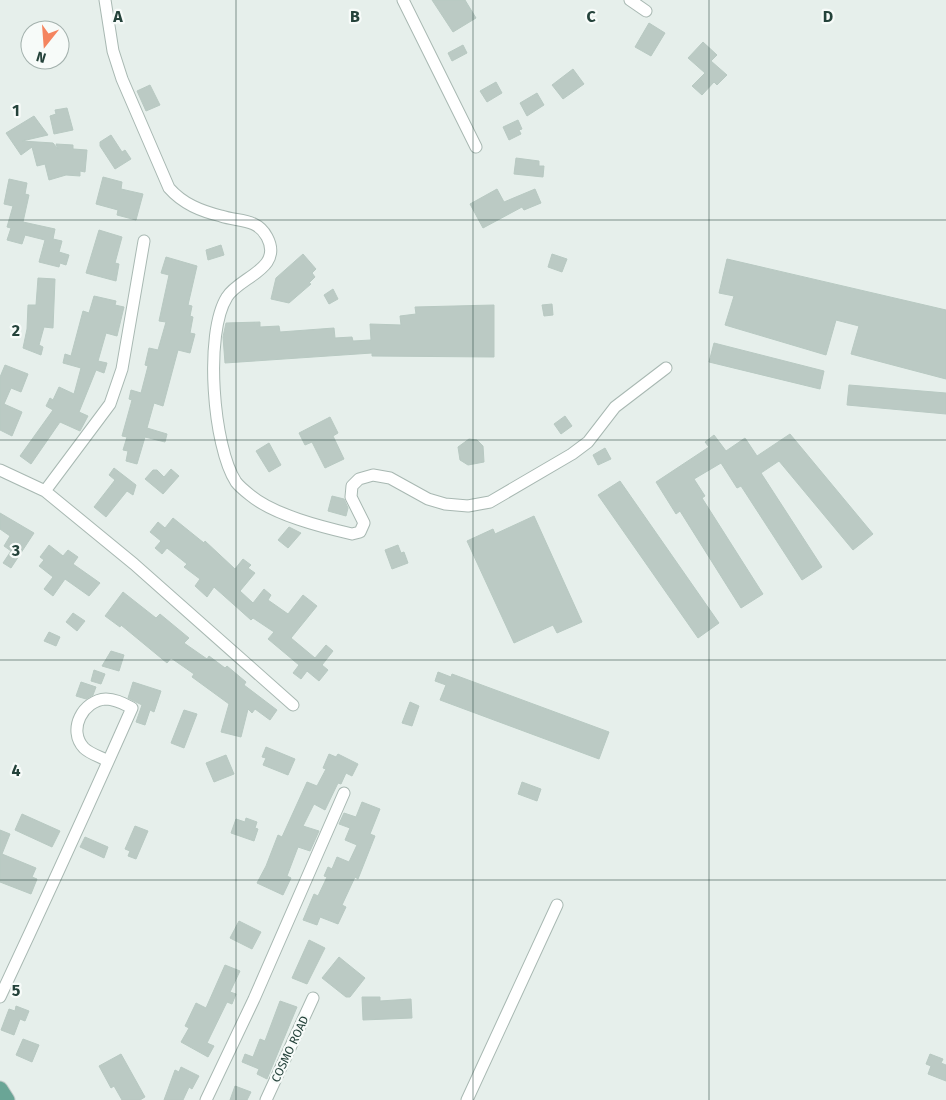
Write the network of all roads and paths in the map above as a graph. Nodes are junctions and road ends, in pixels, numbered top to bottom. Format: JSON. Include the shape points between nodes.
{"nodes":[{"id":1,"x":105,"y":0,"type":"edge"},
{"id":2,"x":403,"y":0,"type":"edge"},
{"id":3,"x":630,"y":0,"type":"edge"},
{"id":4,"x":646,"y":11,"type":"dead end"},
{"id":5,"x":476,"y":147,"type":"dead end"},
{"id":6,"x":144,"y":241,"type":"dead end"},
{"id":7,"x":666,"y":368,"type":"dead end"},
{"id":8,"x":0,"y":470,"type":"edge"},
{"id":9,"x":45,"y":491,"type":"junction"},
{"id":10,"x":293,"y":705,"type":"dead end"},
{"id":11,"x":108,"y":761,"type":"junction"},
{"id":12,"x":344,"y":793,"type":"dead end"},
{"id":13,"x":557,"y":905,"type":"dead end"},
{"id":14,"x":0,"y":997,"type":"edge"},
{"id":15,"x":314,"y":998,"type":"dead end"},
{"id":16,"x":0,"y":1089,"type":"edge"},
{"id":17,"x":7,"y":1100,"type":"edge"},
{"id":18,"x":206,"y":1100,"type":"edge"},
{"id":19,"x":266,"y":1100,"type":"edge"},
{"id":20,"x":467,"y":1100,"type":"edge"}],
"edges":[{"from":1,"to":7,"type":"street","via":[[113,52],[122,79],[169,188],[178,199],[192,206],[223,217],[247,220],[260,228],[268,239],[270,253],[265,266],[238,284],[227,297],[220,314],[212,384],[226,459],[236,482],[250,496],[284,512],[352,534],[360,532],[364,523],[351,496],[352,486],[359,479],[373,475],[390,478],[428,499],[445,504],[468,506],[490,502],[588,442],[615,407]]},
{"from":2,"to":5,"type":"street"},
{"from":3,"to":4,"type":"street"},
{"from":6,"to":9,"type":"street","via":[[122,369],[110,404]]},
{"from":8,"to":9,"type":"street"},
{"from":9,"to":10,"type":"street","via":[[134,564]]},
{"from":11,"to":11,"type":"street","via":[[84,747],[77,728],[84,710],[107,699],[132,708]]},
{"from":11,"to":14,"type":"street"},
{"from":12,"to":18,"type":"street"},
{"from":13,"to":20,"type":"street"},
{"from":15,"to":19,"type":"street","name":"COSMO ROAD"},
{"from":16,"to":17,"type":"main road"}]}
